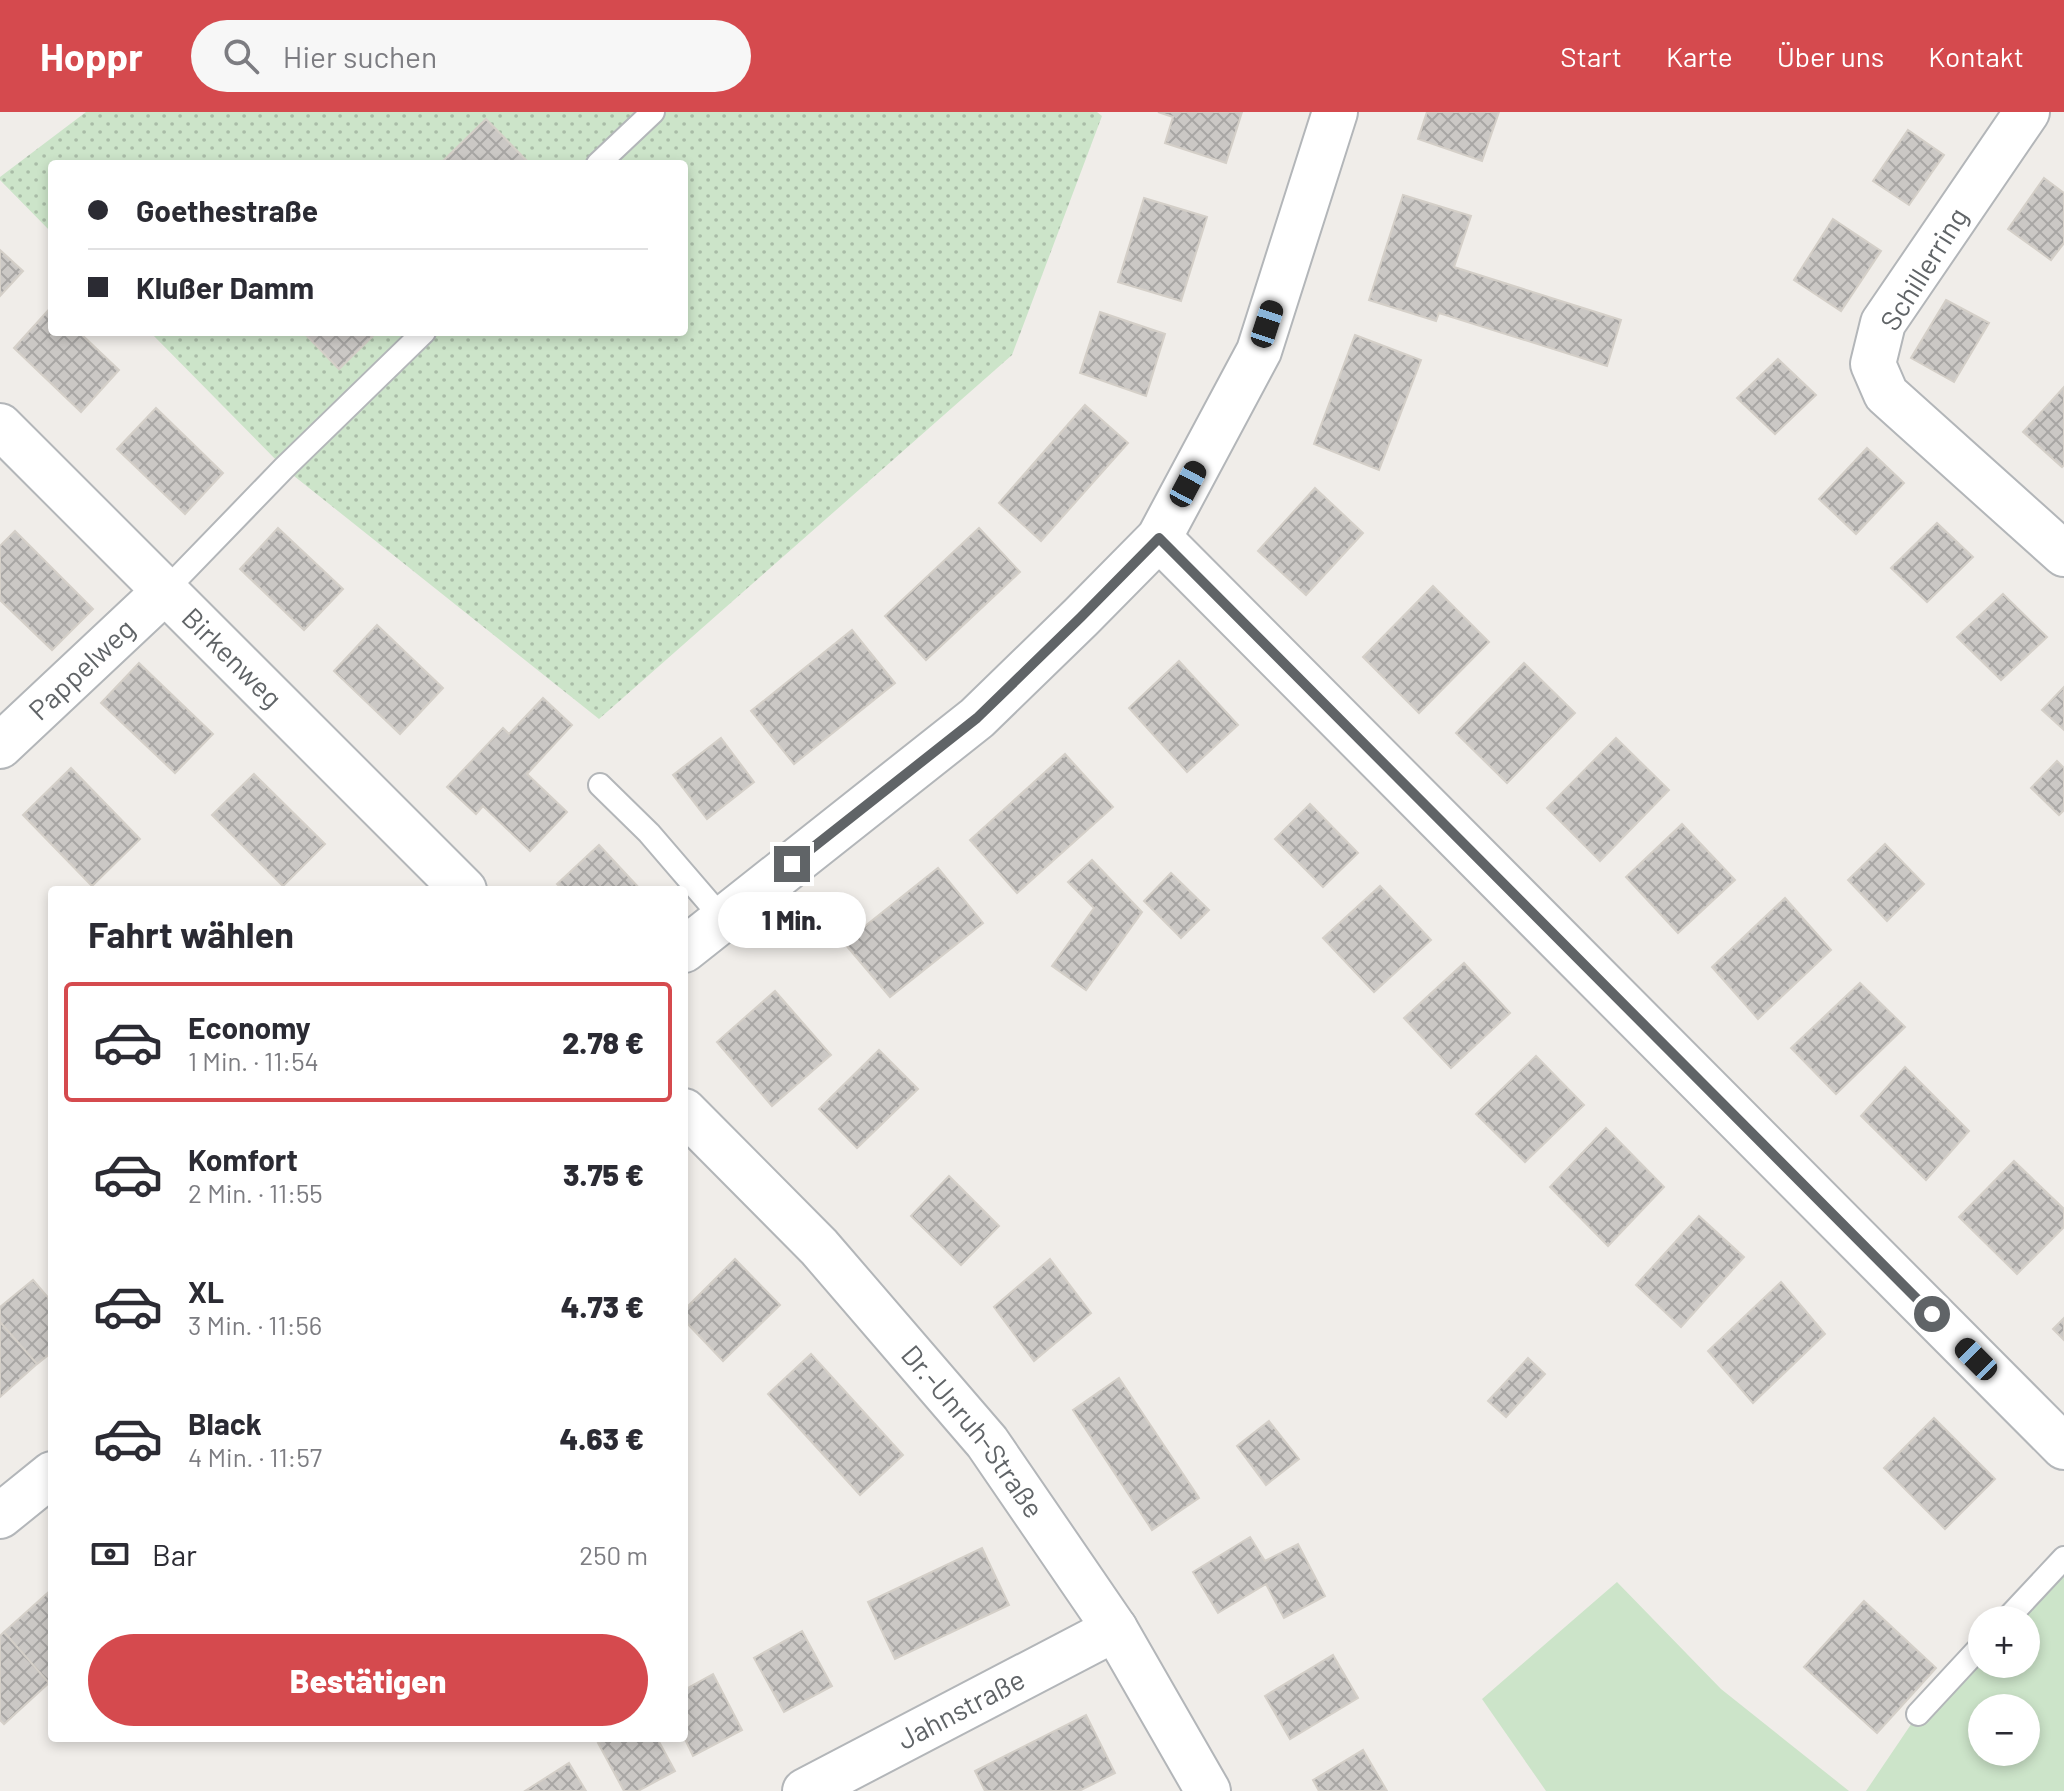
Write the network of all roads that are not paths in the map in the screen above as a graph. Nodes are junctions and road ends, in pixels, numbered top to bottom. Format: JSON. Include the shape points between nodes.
{"nodes":[{"id":1,"x":653,"y":112,"type":"edge"},
{"id":2,"x":1335,"y":112,"type":"edge"},
{"id":3,"x":2027,"y":112,"type":"edge"},
{"id":4,"x":602,"y":160,"type":"edge"},
{"id":5,"x":420,"y":336,"type":"edge"},
{"id":6,"x":0,"y":426,"type":"edge"},
{"id":7,"x":1159,"y":538,"type":"junction"},
{"id":8,"x":2064,"y":554,"type":"edge"},
{"id":9,"x":164,"y":592,"type":"junction"},
{"id":10,"x":0,"y":746,"type":"edge"},
{"id":11,"x":600,"y":785,"type":"dead end"},
{"id":12,"x":460,"y":886,"type":"edge"},
{"id":13,"x":723,"y":919,"type":"junction"},
{"id":14,"x":688,"y":947,"type":"edge"},
{"id":15,"x":688,"y":1115,"type":"edge"},
{"id":16,"x":2064,"y":1447,"type":"edge"},
{"id":17,"x":48,"y":1477,"type":"edge"},
{"id":18,"x":0,"y":1516,"type":"edge"},
{"id":19,"x":2064,"y":1558,"type":"edge"},
{"id":20,"x":2019,"y":1606,"type":"edge"},
{"id":21,"x":1115,"y":1629,"type":"junction"},
{"id":22,"x":1968,"y":1660,"type":"edge"},
{"id":23,"x":1918,"y":1714,"type":"dead end"},
{"id":24,"x":805,"y":1791,"type":"edge"},
{"id":25,"x":1208,"y":1791,"type":"edge"}],
"edges":[{"from":1,"to":4,"type":"lane"},
{"from":2,"to":7,"type":"street","via":[[1259,351]]},
{"from":3,"to":8,"type":"street","name":"Schillerring","via":[[1883,323],[1873,364],[1886,394]]},
{"from":5,"to":9,"type":"lane"},
{"from":6,"to":9,"type":"street","name":"Birkenweg"},
{"from":7,"to":13,"type":"street","via":[[977,718]]},
{"from":7,"to":16,"type":"street"},
{"from":9,"to":10,"type":"street","name":"Pappelweg"},
{"from":9,"to":12,"type":"street","name":"Birkenweg"},
{"from":11,"to":13,"type":"lane"},
{"from":13,"to":14,"type":"street"},
{"from":15,"to":21,"type":"street","name":"Dr.-Unruh-Straße","via":[[819,1247],[987,1442]]},
{"from":17,"to":18,"type":"street"},
{"from":19,"to":20,"type":"lane"},
{"from":21,"to":24,"type":"street","name":"Jahnstraße"},
{"from":21,"to":25,"type":"street","name":"Dr.-Unruh-Straße"},
{"from":22,"to":23,"type":"lane"}]}
